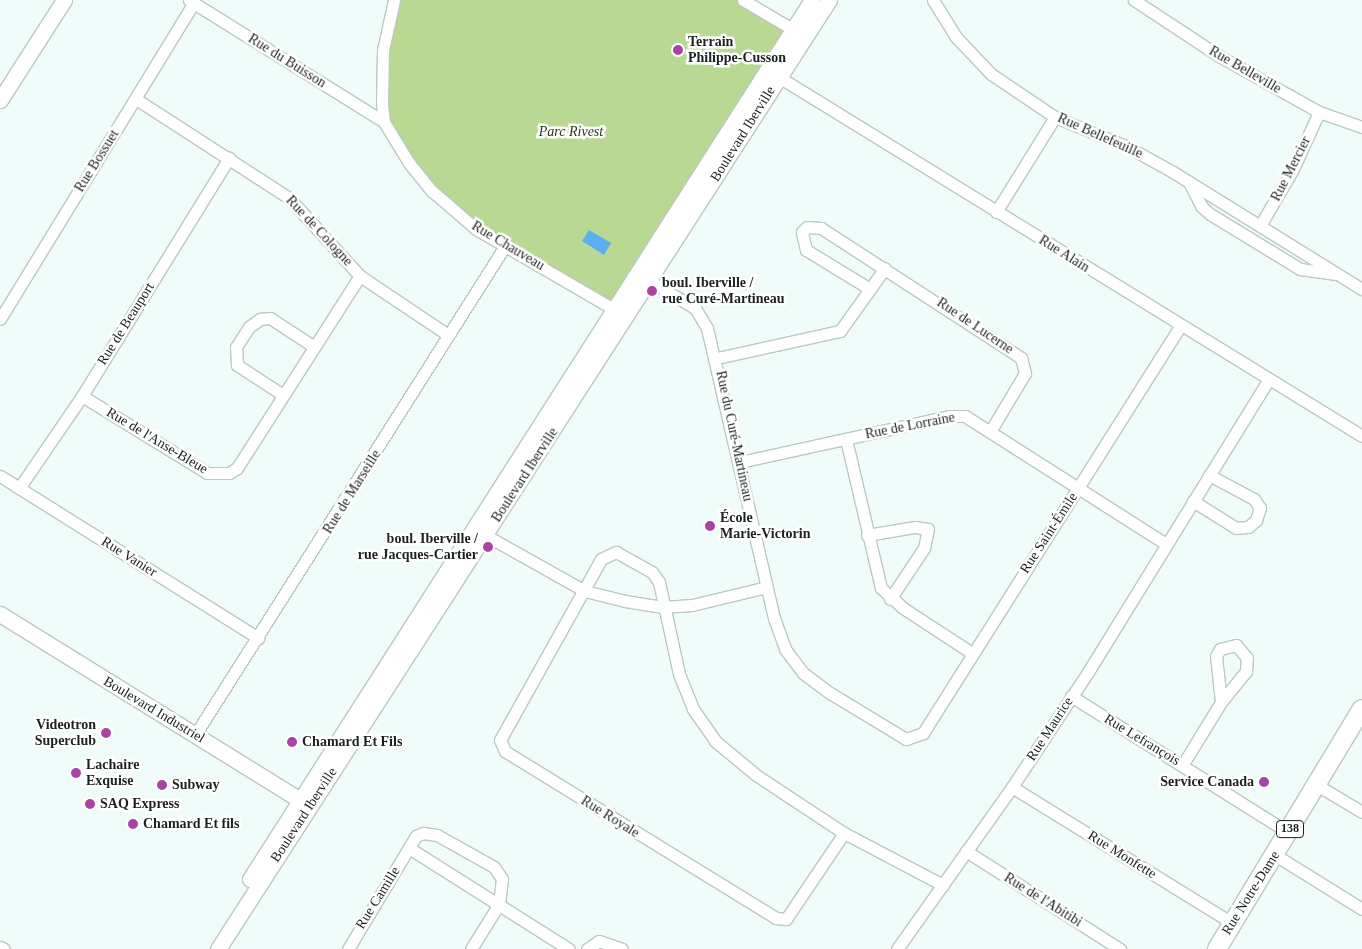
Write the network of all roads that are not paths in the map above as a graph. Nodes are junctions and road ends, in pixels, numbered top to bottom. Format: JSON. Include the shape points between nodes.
{"nodes":[{"id":1,"x":64,"y":0,"type":"edge"},
{"id":2,"x":394,"y":0,"type":"edge"},
{"id":3,"x":743,"y":0,"type":"edge"},
{"id":4,"x":812,"y":0,"type":"edge"},
{"id":5,"x":829,"y":0,"type":"edge"},
{"id":6,"x":1134,"y":0,"type":"edge"},
{"id":7,"x":938,"y":1,"type":"edge"},
{"id":8,"x":192,"y":2,"type":"edge"},
{"id":9,"x":799,"y":33,"type":"junction"},
{"id":10,"x":773,"y":73,"type":"junction"},
{"id":11,"x":136,"y":98,"type":"junction"},
{"id":12,"x":0,"y":100,"type":"edge"},
{"id":13,"x":1319,"y":112,"type":"junction"},
{"id":14,"x":1055,"y":117,"type":"junction"},
{"id":15,"x":384,"y":122,"type":"junction"},
{"id":16,"x":1362,"y":127,"type":"edge"},
{"id":17,"x":229,"y":158,"type":"junction"},
{"id":18,"x":1189,"y":182,"type":"junction"},
{"id":19,"x":996,"y":212,"type":"junction"},
{"id":20,"x":1261,"y":224,"type":"junction"},
{"id":21,"x":504,"y":246,"type":"junction"},
{"id":22,"x":885,"y":268,"type":"junction"},
{"id":23,"x":637,"y":273,"type":"junction"},
{"id":24,"x":1337,"y":274,"type":"junction"},
{"id":25,"x":360,"y":276,"type":"junction"},
{"id":26,"x":650,"y":281,"type":"junction"},
{"id":27,"x":870,"y":289,"type":"junction"},
{"id":28,"x":1362,"y":289,"type":"edge"},
{"id":29,"x":612,"y":308,"type":"junction"},
{"id":30,"x":0,"y":319,"type":"edge"},
{"id":31,"x":1180,"y":326,"type":"junction"},
{"id":32,"x":448,"y":335,"type":"junction"},
{"id":33,"x":313,"y":346,"type":"junction"},
{"id":34,"x":717,"y":358,"type":"junction"},
{"id":35,"x":1269,"y":379,"type":"junction"},
{"id":36,"x":283,"y":395,"type":"junction"},
{"id":37,"x":82,"y":396,"type":"junction"},
{"id":38,"x":991,"y":430,"type":"junction"},
{"id":39,"x":1362,"y":436,"type":"edge"},
{"id":40,"x":846,"y":439,"type":"junction"},
{"id":41,"x":740,"y":462,"type":"junction"},
{"id":42,"x":1209,"y":475,"type":"junction"},
{"id":43,"x":0,"y":476,"type":"edge"},
{"id":44,"x":1078,"y":487,"type":"junction"},
{"id":45,"x":19,"y":488,"type":"junction"},
{"id":46,"x":1193,"y":501,"type":"junction"},
{"id":47,"x":480,"y":532,"type":"junction"},
{"id":48,"x":867,"y":535,"type":"junction"},
{"id":49,"x":1166,"y":544,"type":"junction"},
{"id":50,"x":767,"y":587,"type":"junction"},
{"id":51,"x":586,"y":591,"type":"junction"},
{"id":52,"x":890,"y":599,"type":"junction"},
{"id":53,"x":663,"y":607,"type":"junction"},
{"id":54,"x":0,"y":614,"type":"edge"},
{"id":55,"x":258,"y":638,"type":"junction"},
{"id":56,"x":972,"y":653,"type":"junction"},
{"id":57,"x":1071,"y":696,"type":"junction"},
{"id":58,"x":1221,"y":702,"type":"junction"},
{"id":59,"x":1361,"y":714,"type":"edge"},
{"id":60,"x":195,"y":735,"type":"junction"},
{"id":61,"x":916,"y":738,"type":"joint"},
{"id":62,"x":1183,"y":764,"type":"junction"},
{"id":63,"x":1316,"y":785,"type":"junction"},
{"id":64,"x":1012,"y":787,"type":"junction"},
{"id":65,"x":304,"y":803,"type":"junction"},
{"id":66,"x":1362,"y":812,"type":"edge"},
{"id":67,"x":1288,"y":832,"type":"junction"},
{"id":68,"x":844,"y":833,"type":"junction"},
{"id":69,"x":409,"y":848,"type":"junction"},
{"id":70,"x":966,"y":852,"type":"junction"},
{"id":71,"x":1275,"y":855,"type":"junction"},
{"id":72,"x":943,"y":884,"type":"junction"},
{"id":73,"x":499,"y":904,"type":"junction"},
{"id":74,"x":1362,"y":909,"type":"edge"},
{"id":75,"x":1232,"y":923,"type":"junction"},
{"id":76,"x":0,"y":947,"type":"edge"},
{"id":77,"x":4,"y":949,"type":"edge"},
{"id":78,"x":207,"y":949,"type":"edge"},
{"id":79,"x":218,"y":949,"type":"edge"},
{"id":80,"x":348,"y":949,"type":"edge"},
{"id":81,"x":471,"y":949,"type":"edge"},
{"id":82,"x":569,"y":949,"type":"edge"},
{"id":83,"x":587,"y":949,"type":"edge"},
{"id":84,"x":622,"y":949,"type":"edge"},
{"id":85,"x":897,"y":949,"type":"edge"},
{"id":86,"x":1120,"y":949,"type":"edge"},
{"id":87,"x":1217,"y":949,"type":"edge"}],
"edges":[{"from":1,"to":12,"type":"street"},
{"from":2,"to":15,"type":"street","name":"Rue Chauveau","via":[[382,50]]},
{"from":3,"to":9,"type":"street"},
{"from":4,"to":9,"type":"street","name":"Boulevard Iberville"},
{"from":5,"to":9,"type":"street","name":"Boulevard Iberville"},
{"from":6,"to":13,"type":"street","name":"Rue Belleville","via":[[1218,56]]},
{"from":7,"to":14,"type":"street","name":"Rue Bellefeuille","via":[[956,37],[991,74]]},
{"from":8,"to":11,"type":"street","name":"Rue Bossuet"},
{"from":8,"to":15,"type":"street","name":"Rue du Buisson"},
{"from":9,"to":10,"type":"street","name":"Boulevard Iberville"},
{"from":10,"to":19,"type":"street","name":"Rue Alain"},
{"from":10,"to":23,"type":"street","name":"Boulevard Iberville"},
{"from":10,"to":26,"type":"street","name":"Boulevard Iberville"},
{"from":11,"to":17,"type":"street","name":"Rue de Cologne"},
{"from":11,"to":30,"type":"street","name":"Rue Bossuet"},
{"from":13,"to":16,"type":"street","name":"Rue Belleville"},
{"from":13,"to":20,"type":"street","name":"Rue Mercier","via":[[1293,168]]},
{"from":14,"to":18,"type":"street","name":"Rue Bellefeuille","via":[[1128,147]]},
{"from":14,"to":19,"type":"street"},
{"from":15,"to":21,"type":"street","name":"Rue Chauveau","via":[[409,163],[432,192],[476,229]]},
{"from":17,"to":25,"type":"street","name":"Rue de Cologne","via":[[289,198]]},
{"from":17,"to":37,"type":"street","name":"Rue de Beauport"},
{"from":18,"to":20,"type":"street","name":"Rue Bellefeuille"},
{"from":18,"to":24,"type":"street","name":"Rue Bellefeuille","via":[[1201,206],[1210,214],[1300,269]]},
{"from":19,"to":31,"type":"street","name":"Rue Alain"},
{"from":20,"to":24,"type":"street","name":"Rue Bellefeuille"},
{"from":21,"to":29,"type":"street","name":"Rue Chauveau"},
{"from":21,"to":32,"type":"street","name":"Rue de Marseille"},
{"from":22,"to":27,"type":"street"},
{"from":22,"to":27,"type":"street","name":"Rue de Lucerne","via":[[821,228],[807,227],[802,232],[806,250]]},
{"from":22,"to":38,"type":"street","name":"Rue de Lucerne","via":[[1021,358],[1025,373]]},
{"from":23,"to":26,"type":"street","name":"Rue du Curé-Martineau"},
{"from":23,"to":29,"type":"street","name":"Boulevard Iberville"},
{"from":24,"to":28,"type":"street","name":"Rue Bellefeuille"},
{"from":25,"to":32,"type":"street","name":"Rue de Cologne"},
{"from":25,"to":33,"type":"street","name":"Rue de l'Anse-Bleue"},
{"from":26,"to":34,"type":"street","name":"Rue du Curé-Martineau","via":[[703,316]]},
{"from":26,"to":47,"type":"street","name":"Boulevard Iberville"},
{"from":27,"to":34,"type":"street","via":[[840,331]]},
{"from":29,"to":47,"type":"street","name":"Boulevard Iberville"},
{"from":31,"to":35,"type":"street","name":"Rue Alain"},
{"from":31,"to":44,"type":"street","name":"Rue Saint-Émile"},
{"from":32,"to":55,"type":"street","name":"Rue de Marseille"},
{"from":33,"to":36,"type":"street","name":"Rue de l'Anse-Bleue"},
{"from":33,"to":36,"type":"street","via":[[270,318],[260,319],[249,327],[236,347],[237,366]]},
{"from":34,"to":41,"type":"street","name":"Rue du Curé-Martineau"},
{"from":35,"to":39,"type":"street","name":"Rue Alain"},
{"from":35,"to":42,"type":"street","name":"Rue Maurice"},
{"from":36,"to":37,"type":"street","name":"Rue de l'Anse-Bleue","via":[[236,468],[218,476]]},
{"from":37,"to":45,"type":"street","name":"Rue de Beauport"},
{"from":38,"to":40,"type":"street","name":"Rue de Lorraine","via":[[958,415]]},
{"from":38,"to":44,"type":"street","name":"Rue de Lorraine"},
{"from":40,"to":41,"type":"street","name":"Rue de Lorraine"},
{"from":40,"to":48,"type":"street"},
{"from":41,"to":50,"type":"street","name":"Rue du Curé-Martineau"},
{"from":42,"to":46,"type":"street","name":"Rue Maurice"},
{"from":42,"to":46,"type":"street","via":[[1254,499],[1260,508],[1256,520],[1248,527],[1236,528]]},
{"from":43,"to":45,"type":"street","name":"Rue Vanier"},
{"from":44,"to":49,"type":"street","name":"Rue de Lorraine"},
{"from":44,"to":56,"type":"street","name":"Rue Saint-Émile"},
{"from":45,"to":55,"type":"street","name":"Rue Vanier"},
{"from":46,"to":49,"type":"street","name":"Rue Maurice"},
{"from":47,"to":51,"type":"street"},
{"from":47,"to":65,"type":"street","name":"Boulevard Iberville"},
{"from":48,"to":52,"type":"street","via":[[881,588]]},
{"from":48,"to":52,"type":"street","via":[[915,527],[928,529],[924,548]]},
{"from":49,"to":57,"type":"street","name":"Rue Maurice"},
{"from":50,"to":53,"type":"street","via":[[692,605]]},
{"from":50,"to":61,"type":"street","name":"Rue du Curé-Martineau","via":[[785,649],[803,672],[896,734]]},
{"from":51,"to":53,"type":"street"},
{"from":51,"to":53,"type":"street","via":[[601,558],[616,552],[652,572],[659,582]]},
{"from":51,"to":68,"type":"street","name":"Rue Royale","via":[[500,740],[505,751],[776,918],[786,919]]},
{"from":52,"to":56,"type":"street"},
{"from":53,"to":68,"type":"street","via":[[679,674],[693,710],[708,731],[742,765]]},
{"from":54,"to":60,"type":"street","name":"Boulevard Industriel"},
{"from":55,"to":60,"type":"street","name":"Rue de Marseille"},
{"from":56,"to":61,"type":"street","name":"Rue Saint-Émile"},
{"from":57,"to":62,"type":"street","name":"Rue Lefrançois"},
{"from":57,"to":64,"type":"street","name":"Rue Maurice"},
{"from":58,"to":58,"type":"street","via":[[1216,656],[1220,649],[1236,645],[1244,650],[1248,665]]},
{"from":58,"to":62,"type":"street"},
{"from":59,"to":63,"type":"main road","name":"Rue Notre-Dame","number":"138"},
{"from":60,"to":65,"type":"street","name":"Boulevard Industriel"},
{"from":62,"to":67,"type":"street","name":"Rue Lefrançois"},
{"from":63,"to":66,"type":"street"},
{"from":63,"to":67,"type":"main road","name":"Rue Notre-Dame","number":"138"},
{"from":64,"to":70,"type":"street","name":"Rue Maurice"},
{"from":64,"to":75,"type":"street","name":"Rue Monfette"},
{"from":65,"to":78,"type":"street","name":"Boulevard Iberville"},
{"from":65,"to":79,"type":"street","name":"Boulevard Iberville"},
{"from":67,"to":71,"type":"main road","name":"Rue Notre-Dame","number":"138"},
{"from":68,"to":72,"type":"street"},
{"from":69,"to":73,"type":"street"},
{"from":69,"to":73,"type":"street","name":"Rue Camille","via":[[416,836],[432,833],[494,867],[502,879]]},
{"from":69,"to":80,"type":"street","name":"Rue Camille"},
{"from":70,"to":72,"type":"street","name":"Rue Maurice"},
{"from":70,"to":86,"type":"street","name":"Rue de l'Abitibi"},
{"from":71,"to":74,"type":"street"},
{"from":71,"to":75,"type":"main road","name":"Rue Notre-Dame","number":"138"},
{"from":72,"to":85,"type":"street","name":"Rue Maurice"},
{"from":73,"to":81,"type":"street","name":"Rue Camille"},
{"from":73,"to":82,"type":"street"},
{"from":75,"to":87,"type":"main road","name":"Rue Notre-Dame","number":"138"},
{"from":76,"to":77,"type":"street"},
{"from":83,"to":84,"type":"street","via":[[606,941]]}]}
